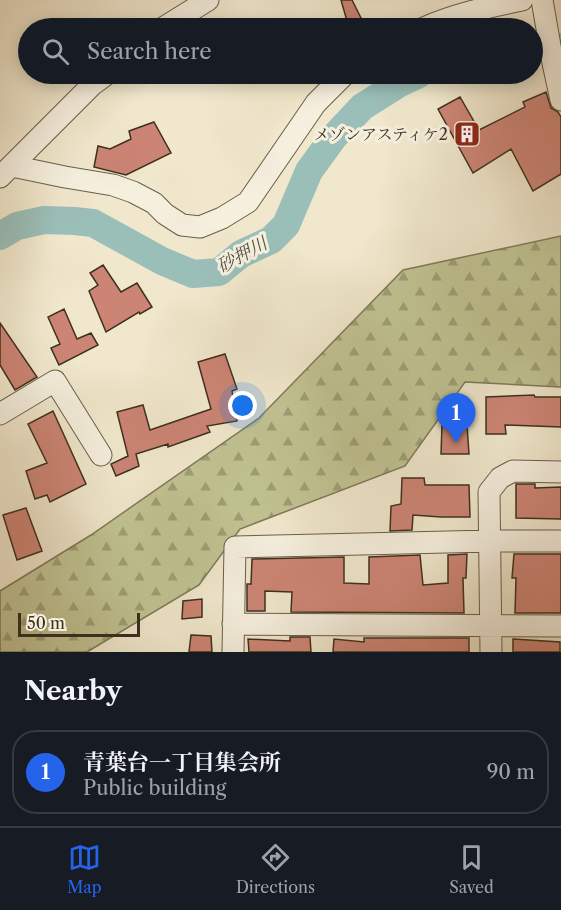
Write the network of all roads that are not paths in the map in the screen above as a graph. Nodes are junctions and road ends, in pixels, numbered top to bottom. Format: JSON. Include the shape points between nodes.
{"nodes":[{"id":1,"x":208,"y":0,"type":"edge"},
{"id":2,"x":522,"y":0,"type":"edge"},
{"id":3,"x":544,"y":8,"type":"edge"},
{"id":4,"x":178,"y":18,"type":"edge"},
{"id":5,"x":452,"y":18,"type":"edge"},
{"id":6,"x":93,"y":84,"type":"edge"},
{"id":7,"x":335,"y":84,"type":"edge"},
{"id":8,"x":561,"y":100,"type":"edge"},
{"id":9,"x":6,"y":172,"type":"edge"},
{"id":10,"x":0,"y":414,"type":"edge"},
{"id":11,"x":101,"y":455,"type":"dead end"},
{"id":12,"x":561,"y":472,"type":"edge"},
{"id":13,"x":490,"y":541,"type":"junction"},
{"id":14,"x":561,"y":541,"type":"edge"},
{"id":15,"x":233,"y":624,"type":"junction"},
{"id":16,"x":491,"y":626,"type":"junction"},
{"id":17,"x":561,"y":626,"type":"edge"},
{"id":18,"x":233,"y":652,"type":"edge"},
{"id":19,"x":491,"y":652,"type":"edge"}],
"edges":[{"from":1,"to":4,"type":"street"},
{"from":2,"to":5,"type":"street"},
{"from":3,"to":8,"type":"street"},
{"from":6,"to":9,"type":"street"},
{"from":7,"to":9,"type":"street","via":[[316,103],[248,202],[200,227],[182,225],[154,203],[113,184]]},
{"from":10,"to":11,"type":"street","via":[[55,381]]},
{"from":12,"to":13,"type":"street","via":[[513,471],[500,478],[489,492]]},
{"from":13,"to":14,"type":"street"},
{"from":13,"to":15,"type":"street","via":[[235,547]]},
{"from":13,"to":16,"type":"street"},
{"from":15,"to":16,"type":"street"},
{"from":15,"to":18,"type":"street"},
{"from":16,"to":17,"type":"street"},
{"from":16,"to":19,"type":"street"}]}
